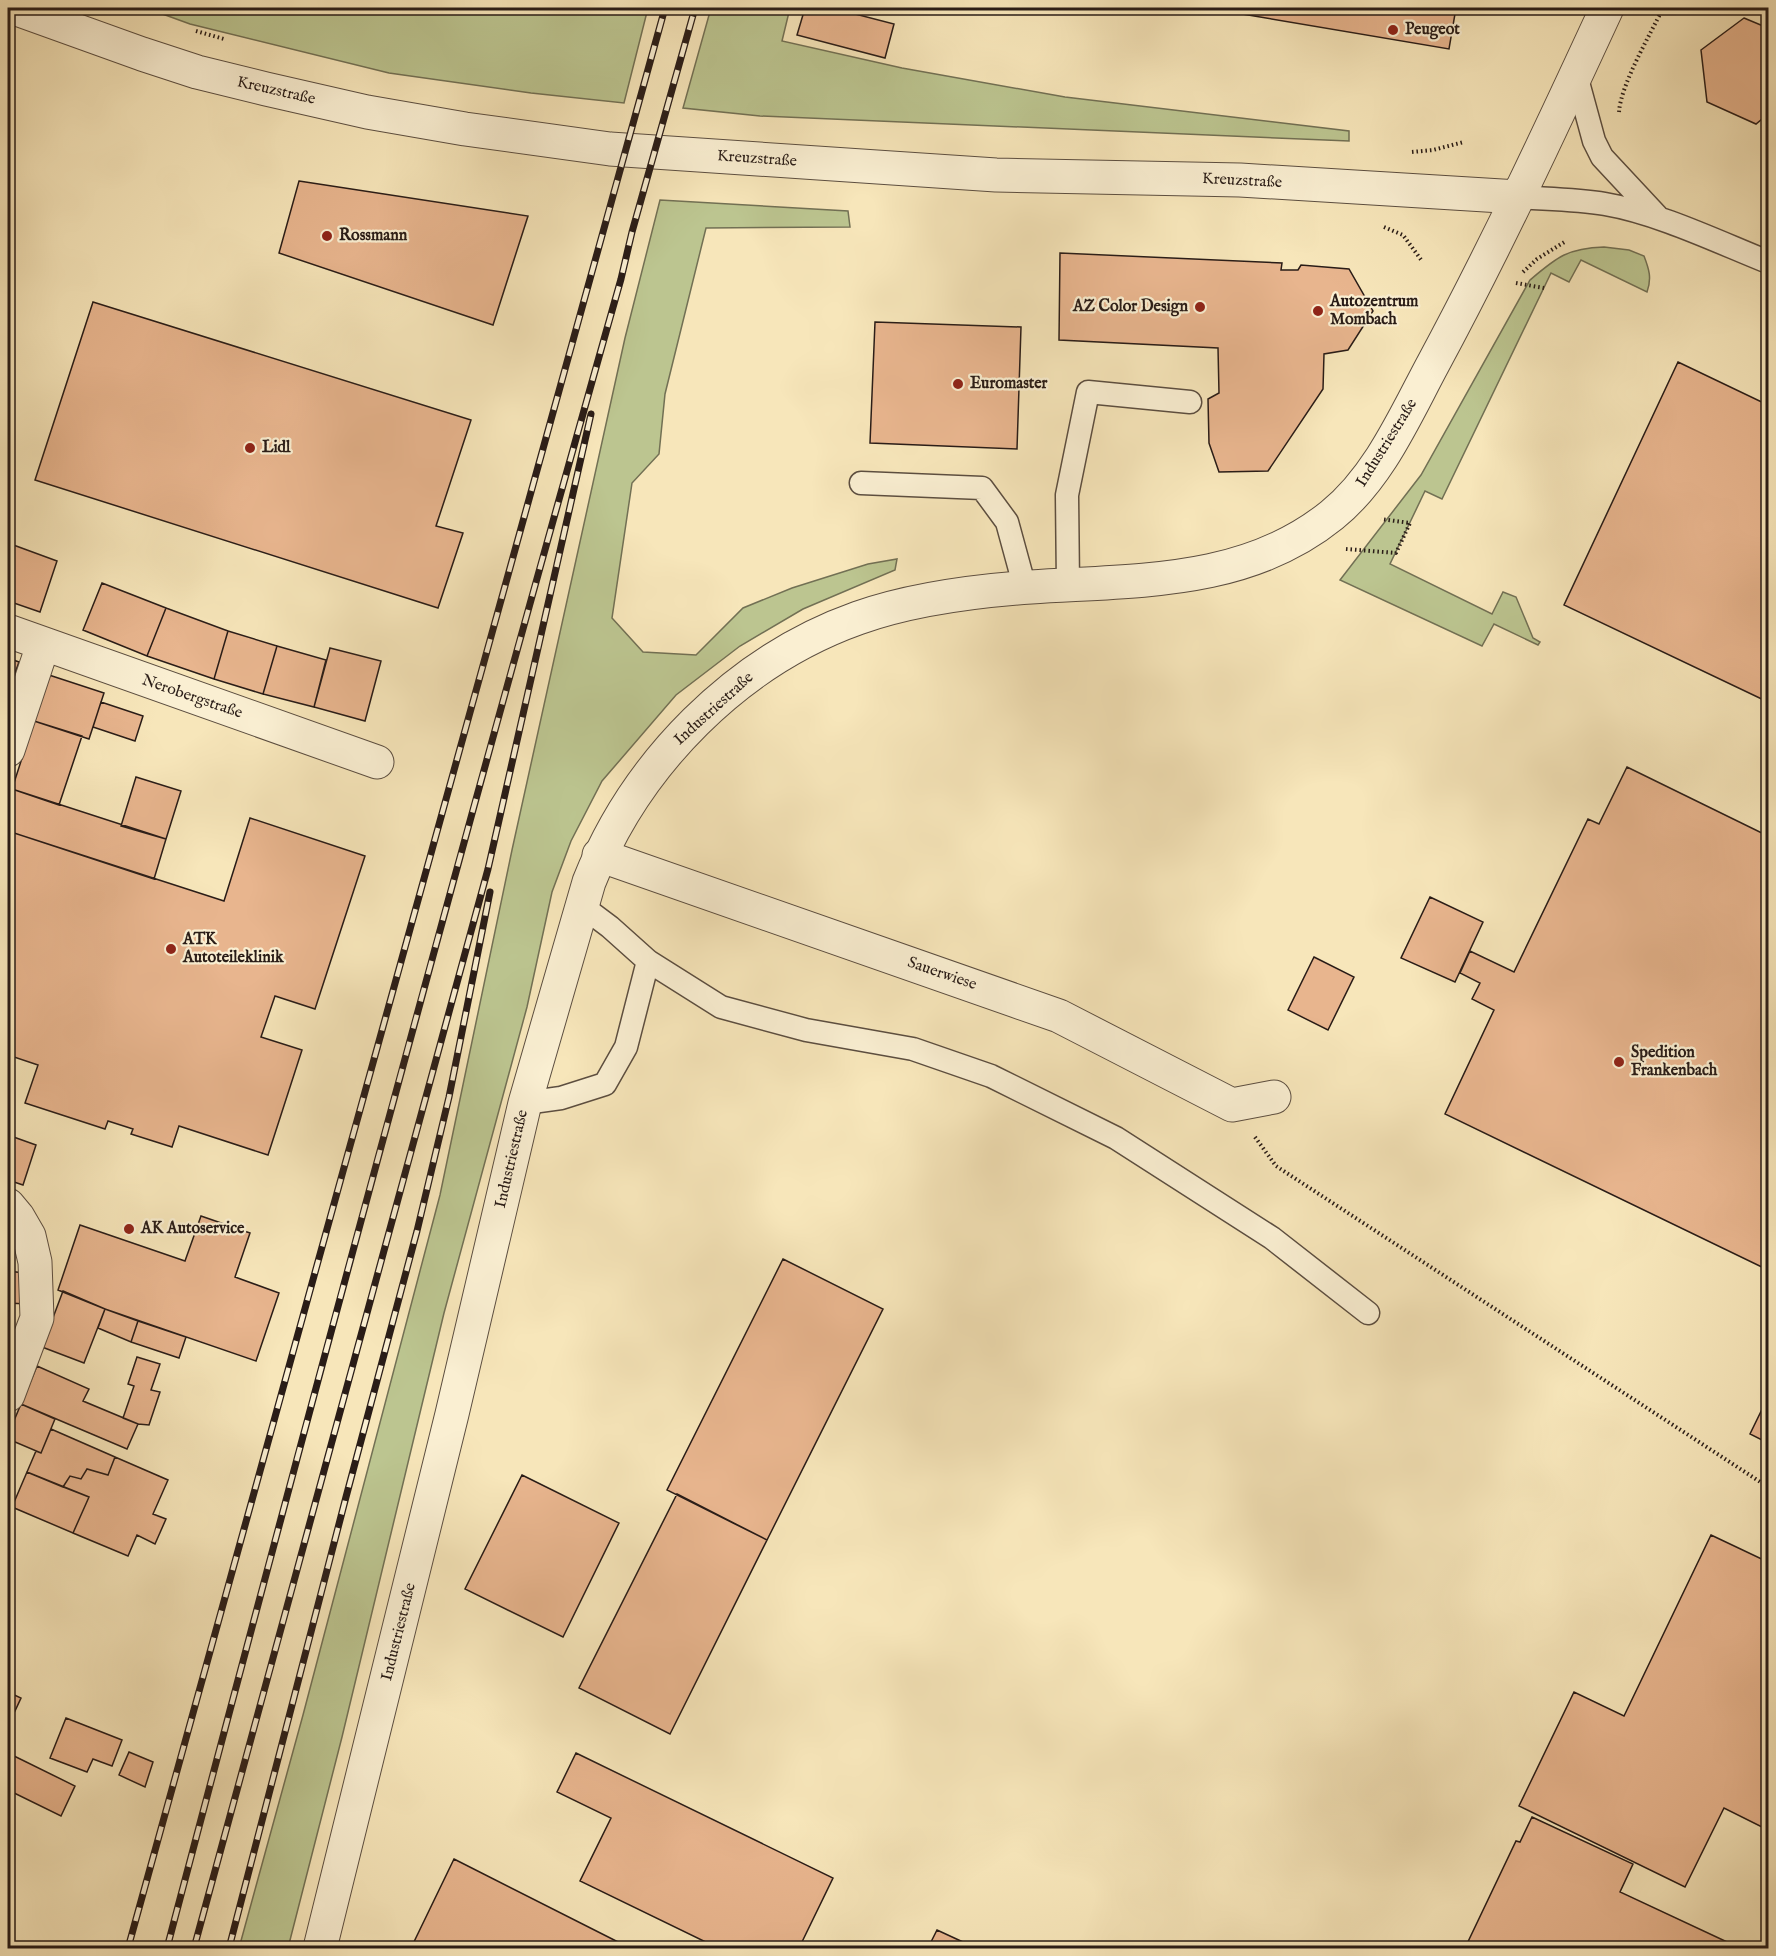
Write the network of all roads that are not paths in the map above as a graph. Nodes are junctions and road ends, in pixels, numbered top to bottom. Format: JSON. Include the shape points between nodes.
{"nodes":[{"id":1,"x":14,"y":8,"type":"edge"},
{"id":2,"x":1607,"y":8,"type":"edge"},
{"id":3,"x":1576,"y":75,"type":"junction"},
{"id":4,"x":1518,"y":197,"type":"junction"},
{"id":5,"x":1660,"y":220,"type":"junction"},
{"id":6,"x":1768,"y":262,"type":"edge"},
{"id":7,"x":1190,"y":402,"type":"dead end"},
{"id":8,"x":861,"y":483,"type":"dead end"},
{"id":9,"x":1068,"y":585,"type":"junction"},
{"id":10,"x":1025,"y":588,"type":"junction"},
{"id":11,"x":8,"y":631,"type":"edge"},
{"id":12,"x":43,"y":645,"type":"junction"},
{"id":13,"x":8,"y":750,"type":"edge"},
{"id":14,"x":377,"y":762,"type":"dead end"},
{"id":15,"x":599,"y":855,"type":"junction"},
{"id":16,"x":582,"y":906,"type":"junction"},
{"id":17,"x":648,"y":961,"type":"junction"},
{"id":18,"x":1274,"y":1097,"type":"dead end"},
{"id":19,"x":525,"y":1103,"type":"junction"},
{"id":20,"x":13,"y":1211,"type":"edge"},
{"id":21,"x":1368,"y":1313,"type":"dead end"},
{"id":22,"x":8,"y":1395,"type":"edge"},
{"id":23,"x":320,"y":1948,"type":"edge"}],
"edges":[{"from":1,"to":4,"type":"street","name":"Kreuzstraße","via":[[186,68],[266,89],[465,129],[609,149],[996,175],[1240,180]]},
{"from":2,"to":3,"type":"street","name":"Industriestraße"},
{"from":3,"to":4,"type":"street","name":"Industriestraße"},
{"from":3,"to":5,"type":"lane","via":[[1594,141],[1602,156]]},
{"from":4,"to":5,"type":"lane","via":[[1605,204]]},
{"from":4,"to":9,"type":"street","name":"Industriestraße","via":[[1389,445],[1361,488],[1333,515],[1277,550],[1216,571]]},
{"from":5,"to":6,"type":"lane"},
{"from":7,"to":9,"type":"lane","via":[[1088,392],[1067,495]]},
{"from":8,"to":10,"type":"lane","via":[[982,488],[1007,522]]},
{"from":9,"to":10,"type":"street","name":"Industriestraße"},
{"from":10,"to":15,"type":"street","name":"Industriestraße","via":[[935,599],[868,615],[783,652],[723,697],[662,757]]},
{"from":11,"to":12,"type":"street","name":"Nerobergstraße"},
{"from":12,"to":13,"type":"street"},
{"from":12,"to":14,"type":"street","name":"Nerobergstraße"},
{"from":15,"to":16,"type":"street","name":"Industriestraße"},
{"from":15,"to":18,"type":"street","name":"Sauerwiese","via":[[1059,1016],[1232,1105]]},
{"from":16,"to":17,"type":"lane"},
{"from":16,"to":19,"type":"street","name":"Industriestraße"},
{"from":17,"to":19,"type":"lane","via":[[626,1047],[605,1084],[561,1098]]},
{"from":17,"to":21,"type":"lane","via":[[721,1007],[806,1030],[913,1049],[991,1076],[1116,1138],[1272,1238]]},
{"from":19,"to":23,"type":"street","name":"Industriestraße","via":[[450,1425]]},
{"from":20,"to":22,"type":"street","via":[[29,1236],[35,1262],[37,1318]]}]}
